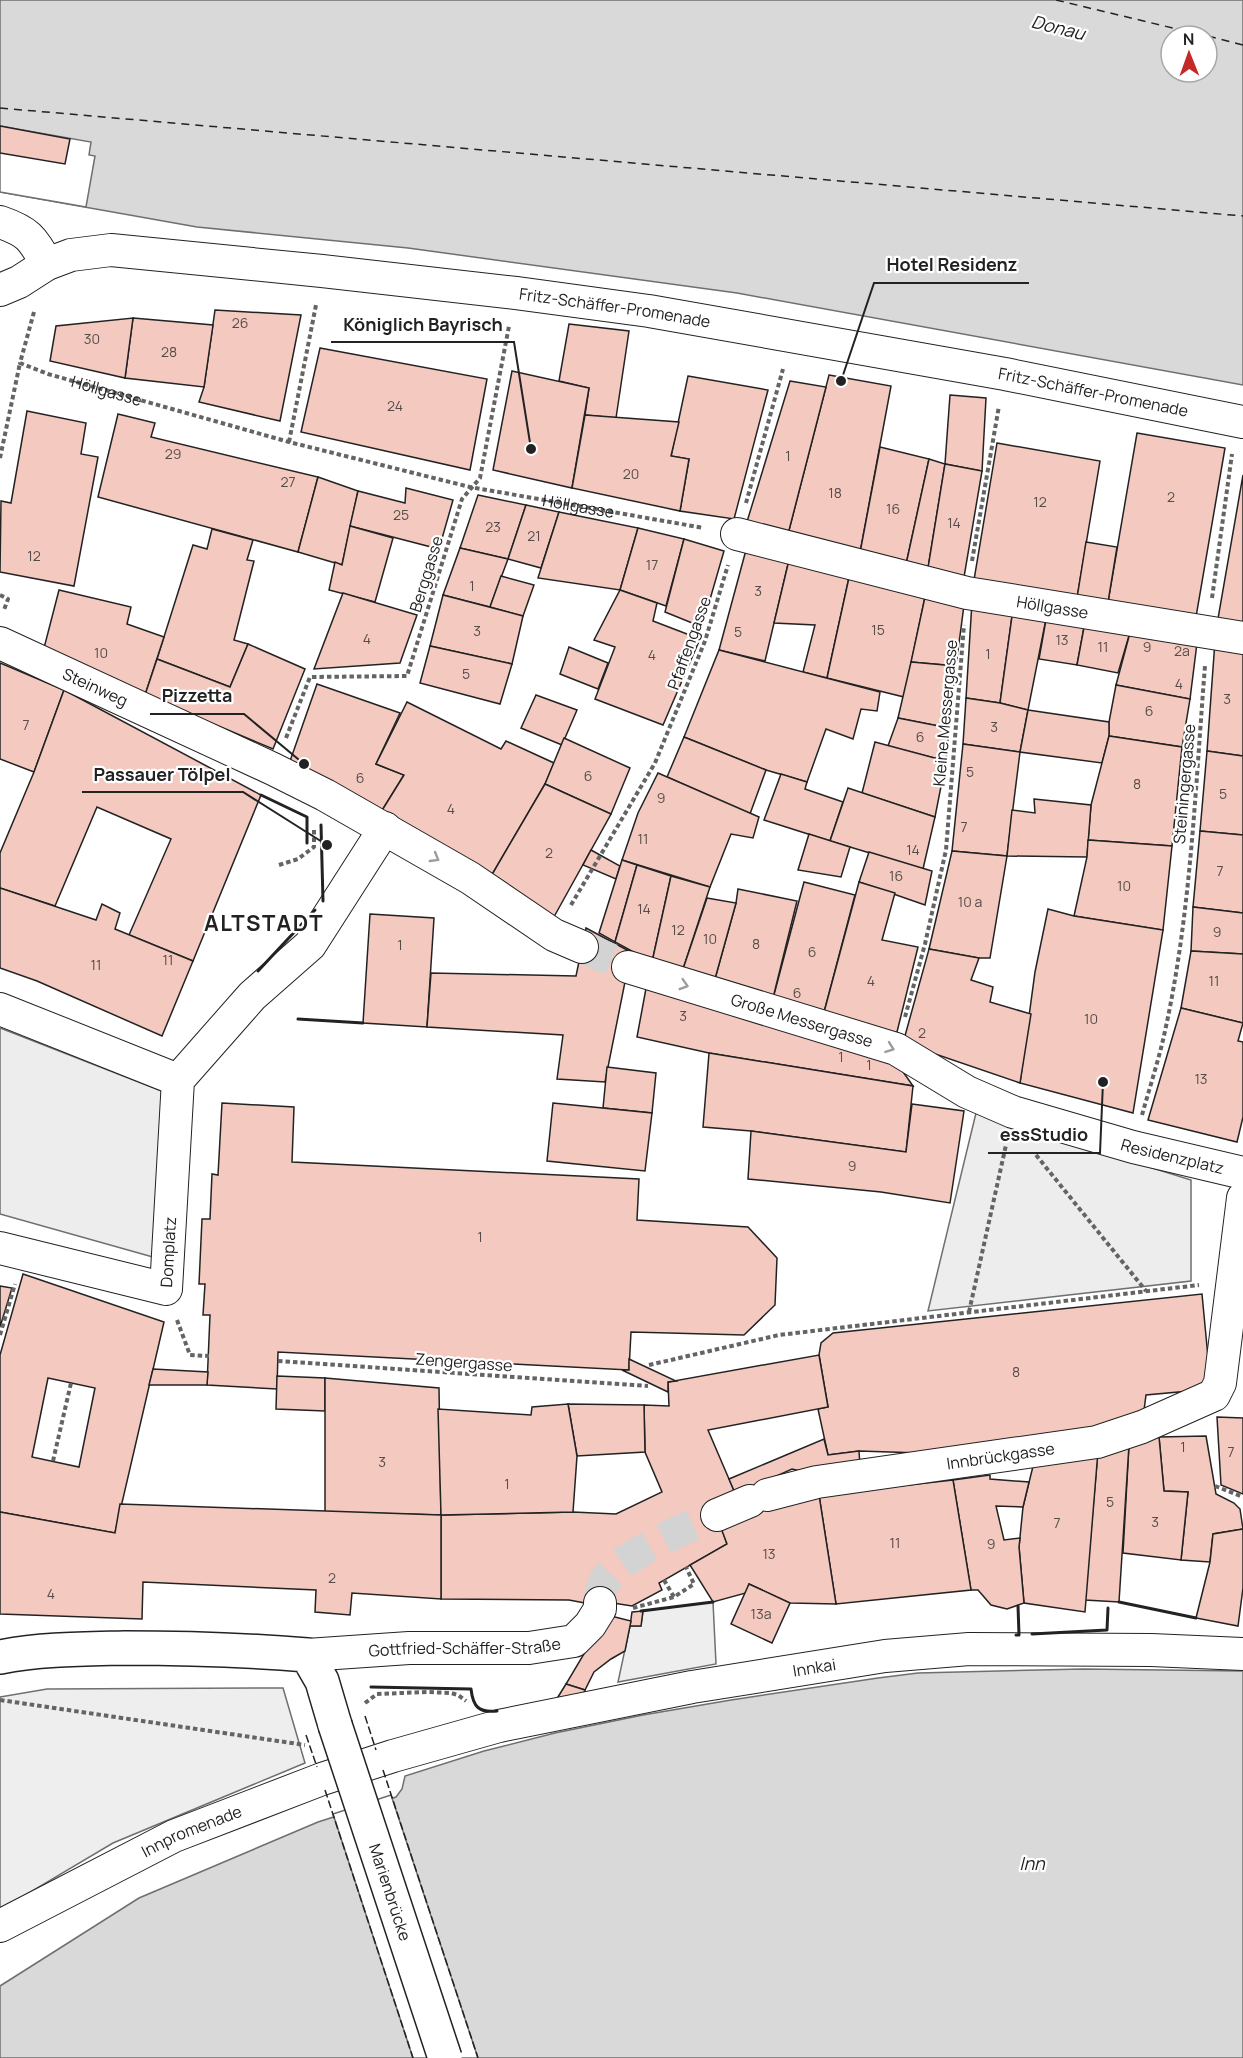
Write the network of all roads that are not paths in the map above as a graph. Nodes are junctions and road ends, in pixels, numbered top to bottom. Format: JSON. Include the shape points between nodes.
{"nodes":[{"id":1,"x":0,"y":222,"type":"edge"},
{"id":2,"x":47,"y":264,"type":"junction"},
{"id":3,"x":0,"y":290,"type":"edge"},
{"id":4,"x":1240,"y":421,"type":"edge"},
{"id":5,"x":737,"y":534,"type":"road end"},
{"id":6,"x":1,"y":630,"type":"edge"},
{"id":7,"x":1243,"y":638,"type":"edge"},
{"id":8,"x":385,"y":828,"type":"junction"},
{"id":9,"x":568,"y":941,"type":"tunnel mouth"},
{"id":10,"x":628,"y":967,"type":"tunnel mouth"},
{"id":11,"x":0,"y":1009,"type":"edge"},
{"id":12,"x":178,"y":1080,"type":"junction"},
{"id":13,"x":967,"y":1092,"type":"joint"},
{"id":14,"x":1243,"y":1173,"type":"edge"},
{"id":15,"x":1243,"y":1197,"type":"edge"},
{"id":16,"x":0,"y":1248,"type":"edge"},
{"id":17,"x":717,"y":1515,"type":"tunnel mouth"},
{"id":18,"x":600,"y":1606,"type":"tunnel mouth"},
{"id":19,"x":1243,"y":1654,"type":"edge"},
{"id":20,"x":307,"y":1655,"type":"junction"},
{"id":21,"x":0,"y":1657,"type":"edge"},
{"id":22,"x":393,"y":1755,"type":"joint"},
{"id":23,"x":0,"y":1926,"type":"edge"},
{"id":24,"x":445,"y":2058,"type":"edge"}],
"edges":[{"from":1,"to":2,"type":"street","via":[[22,230]]},
{"from":2,"to":3,"type":"street","name":"Fritz-Schäffer-Promenade"},
{"from":2,"to":4,"type":"street","name":"Fritz-Schäffer-Promenade","via":[[71,255],[111,250],[516,293],[649,311]]},
{"from":5,"to":7,"type":"street","name":"Höllgasse","via":[[967,592]]},
{"from":6,"to":8,"type":"street","name":"Steinweg","via":[[118,697],[273,769]]},
{"from":8,"to":9,"type":"street","name":"Steinweg","one_way":true},
{"from":8,"to":12,"type":"street","via":[[310,945],[252,996]]},
{"from":10,"to":13,"type":"street","name":"Große Messergasse","one_way":true,"via":[[896,1049]]},
{"from":11,"to":12,"type":"street"},
{"from":12,"to":16,"type":"street","name":"Domplatz","via":[[166,1289]]},
{"from":13,"to":14,"type":"street","name":"Residenzplatz","via":[[1012,1118]]},
{"from":15,"to":17,"type":"street","name":"Innbrückgasse","via":[[1220,1383],[1214,1395],[1097,1442],[817,1482]]},
{"from":18,"to":20,"type":"street","name":"Gottfried-Schäffer-Straße","via":[[590,1625],[574,1641],[529,1648],[409,1648]]},
{"from":19,"to":22,"type":"street","name":"Innkai","via":[[969,1649],[885,1656],[635,1698],[499,1726]]},
{"from":20,"to":21,"type":"main road","name":"Gottfried-Schäffer-Straße","via":[[186,1647],[73,1649]]},
{"from":20,"to":24,"type":"main road","name":"Marienbrücke","bridge":true,"via":[[322,1681]]},
{"from":22,"to":23,"type":"street","name":"Innpromenade","via":[[174,1836]]}]}
